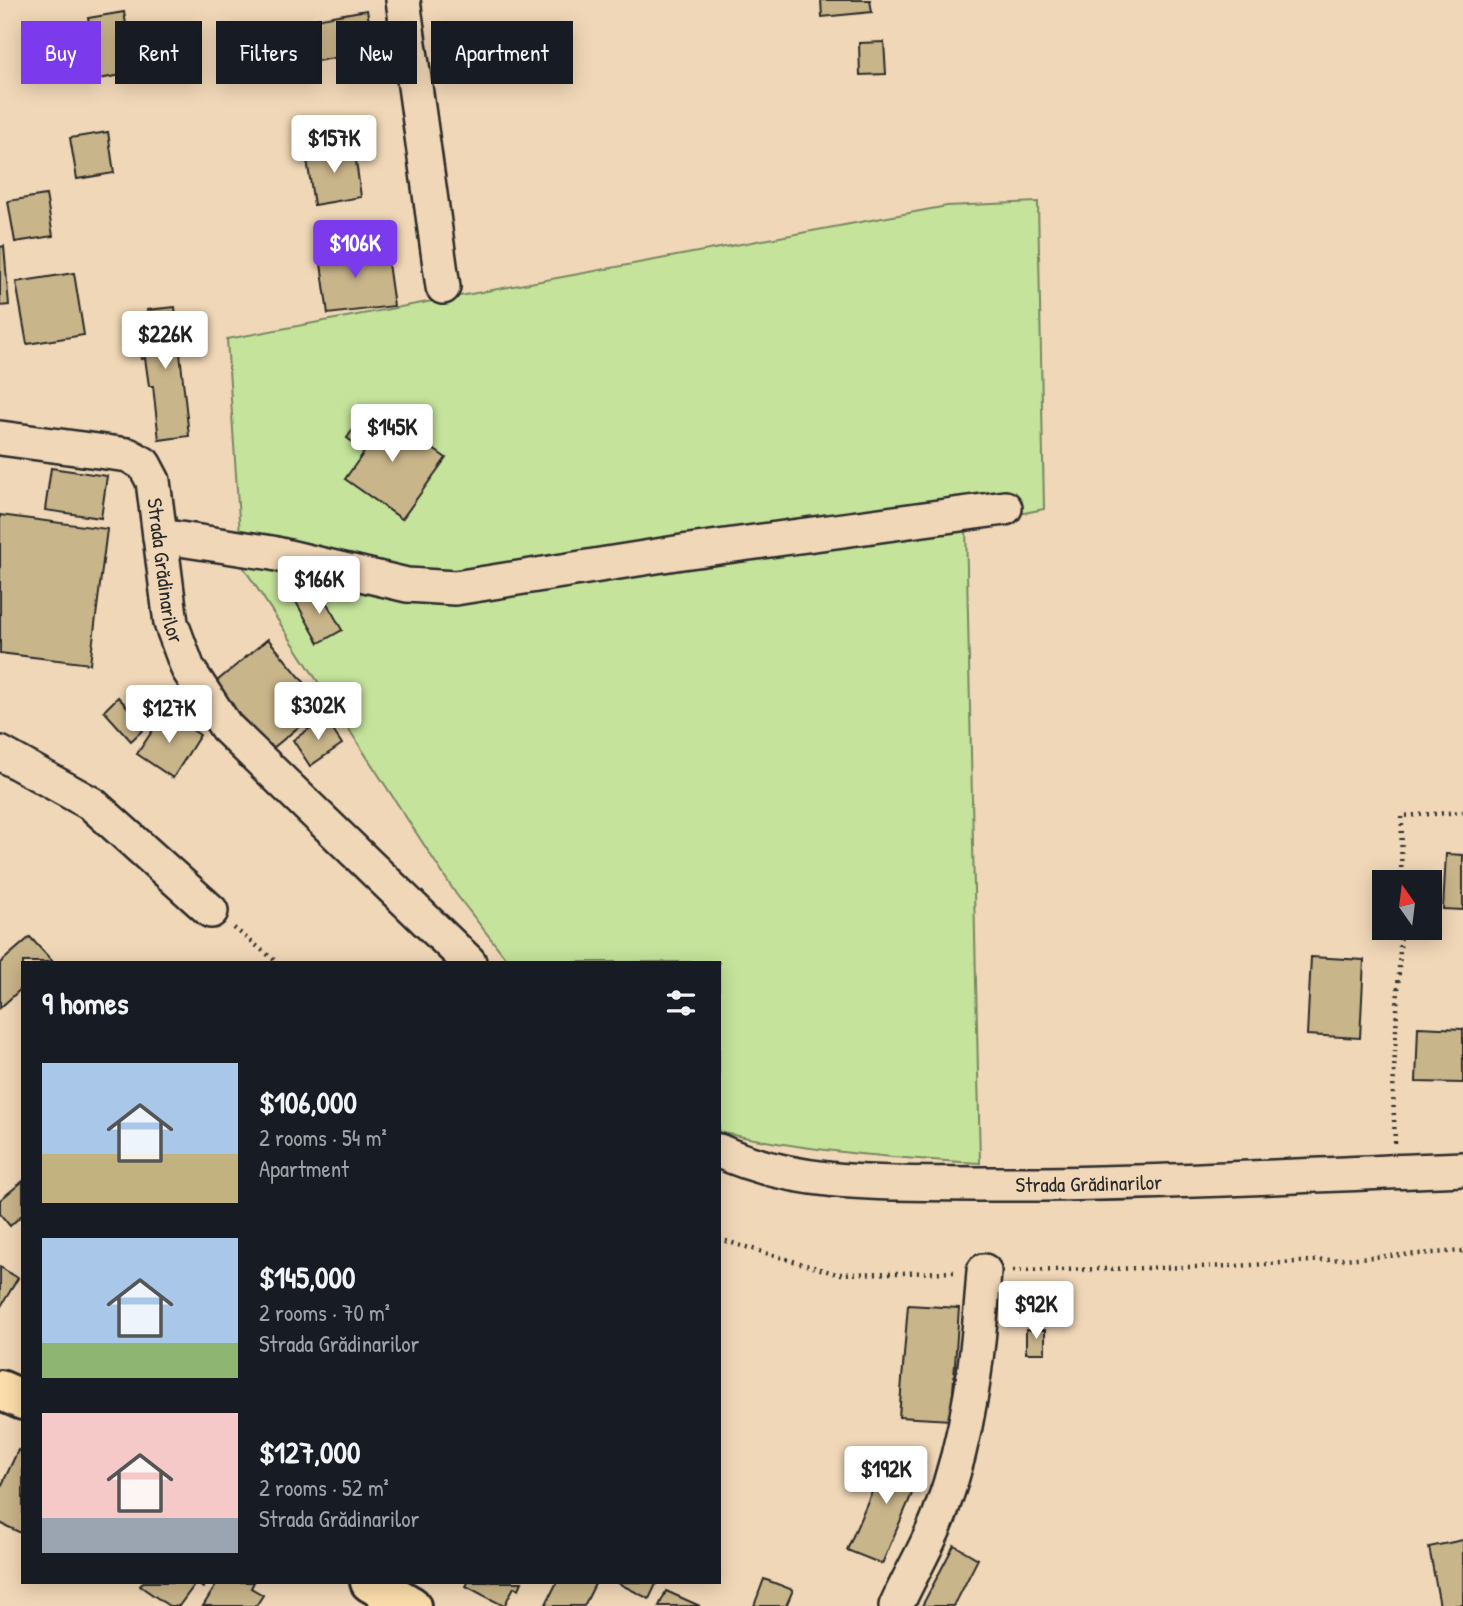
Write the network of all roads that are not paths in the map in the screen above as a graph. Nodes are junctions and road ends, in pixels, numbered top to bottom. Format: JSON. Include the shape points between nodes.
{"nodes":[{"id":1,"x":403,"y":0,"type":"edge"},
{"id":2,"x":443,"y":287,"type":"dead end"},
{"id":3,"x":0,"y":438,"type":"edge"},
{"id":4,"x":1005,"y":508,"type":"dead end"},
{"id":5,"x":160,"y":536,"type":"junction"},
{"id":6,"x":0,"y":753,"type":"edge"},
{"id":7,"x":211,"y":911,"type":"road end"},
{"id":8,"x":468,"y":961,"type":"edge"},
{"id":9,"x":721,"y":1152,"type":"edge"},
{"id":10,"x":1463,"y":1169,"type":"edge"},
{"id":11,"x":984,"y":1271,"type":"road end"},
{"id":12,"x":0,"y":1390,"type":"edge"},
{"id":13,"x":21,"y":1399,"type":"edge"},
{"id":14,"x":373,"y":1584,"type":"edge"},
{"id":15,"x":411,"y":1606,"type":"edge"},
{"id":16,"x":896,"y":1606,"type":"edge"}],
"edges":[{"from":1,"to":2,"type":"street"},
{"from":3,"to":5,"type":"street","name":"Strada Grădinarilor","via":[[128,455],[144,464],[153,481]]},
{"from":4,"to":5,"type":"street","via":[[455,587],[407,585],[272,553]]},
{"from":5,"to":8,"type":"street","name":"Strada Grădinarilor","via":[[171,623],[188,669],[226,727]]},
{"from":6,"to":7,"type":"street","via":[[92,804]]},
{"from":9,"to":10,"type":"street","name":"Strada Grădinarilor","via":[[743,1162],[847,1182],[1113,1185]]},
{"from":11,"to":16,"type":"street","via":[[977,1366],[958,1458],[939,1516]]},
{"from":12,"to":13,"type":"main road"},
{"from":14,"to":15,"type":"main road"}]}
